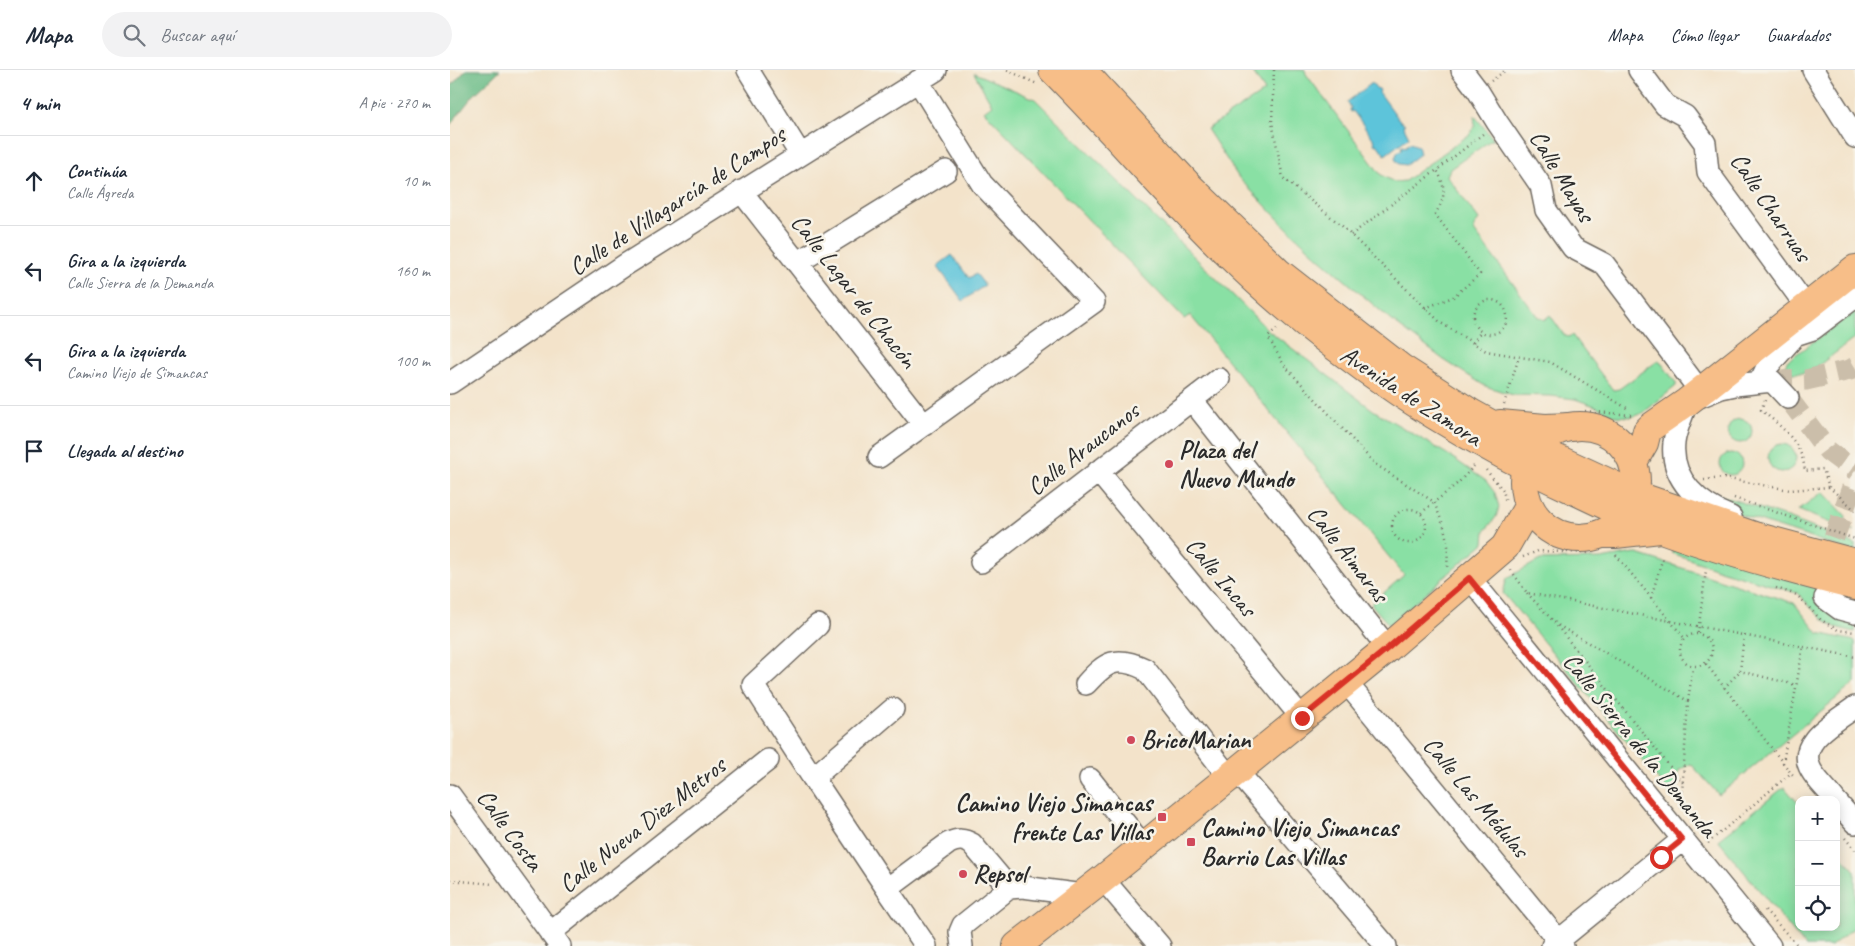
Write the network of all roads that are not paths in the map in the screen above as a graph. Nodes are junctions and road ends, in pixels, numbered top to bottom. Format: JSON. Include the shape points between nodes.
{"nodes":[{"id":1,"x":748,"y":70,"type":"edge"},
{"id":2,"x":1053,"y":70,"type":"edge"},
{"id":3,"x":1082,"y":70,"type":"edge"},
{"id":4,"x":1462,"y":70,"type":"edge"},
{"id":5,"x":1639,"y":70,"type":"edge"},
{"id":6,"x":1813,"y":70,"type":"edge"},
{"id":7,"x":927,"y":76,"type":"edge"},
{"id":8,"x":1855,"y":137,"type":"edge"},
{"id":9,"x":800,"y":154,"type":"junction"},
{"id":10,"x":946,"y":171,"type":"dead end"},
{"id":11,"x":741,"y":191,"type":"junction"},
{"id":12,"x":797,"y":263,"type":"junction"},
{"id":13,"x":1855,"y":269,"type":"edge"},
{"id":14,"x":1855,"y":297,"type":"edge"},
{"id":15,"x":1806,"y":306,"type":"junction"},
{"id":16,"x":1796,"y":334,"type":"junction"},
{"id":17,"x":1219,"y":379,"type":"dead end"},
{"id":18,"x":450,"y":383,"type":"edge"},
{"id":19,"x":1763,"y":388,"type":"junction"},
{"id":20,"x":1702,"y":390,"type":"junction"},
{"id":21,"x":1788,"y":398,"type":"tunnel mouth"},
{"id":22,"x":1192,"y":400,"type":"junction"},
{"id":23,"x":1496,"y":413,"type":"junction"},
{"id":24,"x":1578,"y":419,"type":"junction"},
{"id":25,"x":1639,"y":423,"type":"junction"},
{"id":26,"x":924,"y":424,"type":"junction"},
{"id":27,"x":1607,"y":433,"type":"junction"},
{"id":28,"x":879,"y":457,"type":"dead end"},
{"id":29,"x":1531,"y":458,"type":"junction"},
{"id":30,"x":1633,"y":462,"type":"junction"},
{"id":31,"x":1098,"y":472,"type":"junction"},
{"id":32,"x":1529,"y":505,"type":"junction"},
{"id":33,"x":1630,"y":505,"type":"junction"},
{"id":34,"x":1661,"y":529,"type":"junction"},
{"id":35,"x":1562,"y":535,"type":"junction"},
{"id":36,"x":1604,"y":546,"type":"junction"},
{"id":37,"x":1811,"y":551,"type":"junction"},
{"id":38,"x":1511,"y":559,"type":"junction"},
{"id":39,"x":981,"y":562,"type":"dead end"},
{"id":40,"x":1855,"y":562,"type":"edge"},
{"id":41,"x":1458,"y":578,"type":"junction"},
{"id":42,"x":1855,"y":586,"type":"edge"},
{"id":43,"x":1825,"y":598,"type":"dead end"},
{"id":44,"x":1855,"y":613,"type":"edge"},
{"id":45,"x":818,"y":625,"type":"dead end"},
{"id":46,"x":1388,"y":648,"type":"junction"},
{"id":47,"x":1346,"y":682,"type":"junction"},
{"id":48,"x":1086,"y":684,"type":"dead end"},
{"id":49,"x":1855,"y":707,"type":"edge"},
{"id":50,"x":893,"y":709,"type":"dead end"},
{"id":51,"x":1302,"y":718,"type":"junction"},
{"id":52,"x":768,"y":760,"type":"dead end"},
{"id":53,"x":1233,"y":774,"type":"junction"},
{"id":54,"x":813,"y":778,"type":"junction"},
{"id":55,"x":1090,"y":778,"type":"dead end"},
{"id":56,"x":450,"y":795,"type":"edge"},
{"id":57,"x":1833,"y":796,"type":"edge"},
{"id":58,"x":1840,"y":805,"type":"edge"},
{"id":59,"x":1855,"y":823,"type":"edge"},
{"id":60,"x":1682,"y":840,"type":"junction"},
{"id":61,"x":1143,"y":846,"type":"junction"},
{"id":62,"x":1093,"y":887,"type":"junction"},
{"id":63,"x":1009,"y":888,"type":"junction"},
{"id":64,"x":887,"y":889,"type":"junction"},
{"id":65,"x":555,"y":939,"type":"edge"},
{"id":66,"x":1558,"y":944,"type":"edge"},
{"id":67,"x":926,"y":946,"type":"edge"},
{"id":68,"x":962,"y":946,"type":"edge"},
{"id":69,"x":1017,"y":946,"type":"edge"},
{"id":70,"x":1160,"y":946,"type":"edge"},
{"id":71,"x":1386,"y":946,"type":"edge"},
{"id":72,"x":1770,"y":946,"type":"edge"}],
"edges":[{"from":1,"to":9,"type":"street"},
{"from":2,"to":29,"type":"main road","name":"Avenida de Zamora","via":[[1217,243],[1340,352],[1460,432]]},
{"from":3,"to":23,"type":"main road","name":"Avenida de Zamora","via":[[1189,186],[1278,272],[1401,368]]},
{"from":4,"to":20,"type":"street","name":"Calle Mayas","via":[[1541,186],[1546,210],[1573,248],[1604,264]]},
{"from":5,"to":15,"type":"street","name":"Calle Charruas","via":[[1665,105],[1685,116],[1705,143],[1708,172]]},
{"from":6,"to":8,"type":"street"},
{"from":7,"to":9,"type":"street","name":"Calle de Villagarcía de Campos"},
{"from":7,"to":26,"type":"street","via":[[956,142],[982,184],[1094,302]]},
{"from":9,"to":11,"type":"street","name":"Calle de Villagarcía de Campos"},
{"from":10,"to":12,"type":"street"},
{"from":11,"to":12,"type":"street","name":"Calle Lagar de Chacón"},
{"from":11,"to":18,"type":"street","name":"Calle de Villagarcía de Campos"},
{"from":12,"to":26,"type":"street","name":"Calle Lagar de Chacón"},
{"from":13,"to":15,"type":"main road"},
{"from":14,"to":16,"type":"street","via":[[1813,329]]},
{"from":15,"to":20,"type":"main road"},
{"from":16,"to":19,"type":"street","via":[[1766,367]]},
{"from":16,"to":20,"type":"street","via":[[1773,342]]},
{"from":17,"to":22,"type":"street","name":"Calle Araucanos"},
{"from":19,"to":20,"type":"street"},
{"from":19,"to":21,"type":"street","via":[[1772,381]]},
{"from":20,"to":25,"type":"main road"},
{"from":20,"to":37,"type":"street","via":[[1674,442],[1677,468],[1688,489],[1714,510]]},
{"from":22,"to":31,"type":"street","name":"Calle Araucanos"},
{"from":22,"to":46,"type":"street","name":"Calle Aimaras"},
{"from":23,"to":24,"type":"main road","via":[[1519,426]]},
{"from":23,"to":29,"type":"main road","name":"Avenida de Zamora"},
{"from":24,"to":27,"type":"main road"},
{"from":24,"to":29,"type":"main road","via":[[1553,433]]},
{"from":25,"to":27,"type":"main road","via":[[1632,430]]},
{"from":25,"to":30,"type":"main road","via":[[1644,443]]},
{"from":26,"to":28,"type":"street"},
{"from":27,"to":30,"type":"main road","via":[[1622,445]]},
{"from":29,"to":32,"type":"main road","via":[[1524,482]]},
{"from":29,"to":33,"type":"main road","name":"Avenida de Zamora"},
{"from":30,"to":33,"type":"main road","via":[[1636,475]]},
{"from":31,"to":39,"type":"street","name":"Calle Araucanos"},
{"from":31,"to":51,"type":"street","name":"Calle Incas"},
{"from":32,"to":35,"type":"main road","via":[[1542,522]]},
{"from":32,"to":38,"type":"main road"},
{"from":33,"to":34,"type":"main road","name":"Avenida de Zamora"},
{"from":33,"to":36,"type":"main road"},
{"from":33,"to":37,"type":"main road","name":"Avenida de Zamora"},
{"from":34,"to":36,"type":"main road","via":[[1615,534]]},
{"from":34,"to":42,"type":"main road","name":"Avenida de Zamora","via":[[1805,574]]},
{"from":35,"to":36,"type":"main road","via":[[1588,537]]},
{"from":35,"to":38,"type":"main road"},
{"from":37,"to":40,"type":"main road","name":"Avenida de Zamora"},
{"from":38,"to":41,"type":"main road"},
{"from":41,"to":46,"type":"main road"},
{"from":41,"to":60,"type":"street","name":"Calle Sierra de la Demanda"},
{"from":43,"to":44,"type":"street","via":[[1840,609]]},
{"from":45,"to":54,"type":"street","via":[[754,685]]},
{"from":46,"to":47,"type":"main road"},
{"from":47,"to":51,"type":"main road"},
{"from":47,"to":66,"type":"street","name":"Calle Las Médulas"},
{"from":48,"to":53,"type":"street","via":[[1100,668],[1113,662],[1130,662],[1144,669]]},
{"from":49,"to":57,"type":"street","via":[[1817,736],[1807,749],[1811,771]]},
{"from":50,"to":54,"type":"street"},
{"from":51,"to":53,"type":"main road"},
{"from":52,"to":65,"type":"street","name":"Calle Nueva Diez Metros"},
{"from":53,"to":61,"type":"main road"},
{"from":53,"to":71,"type":"street"},
{"from":54,"to":64,"type":"street"},
{"from":55,"to":61,"type":"street"},
{"from":56,"to":65,"type":"street","name":"Calle Costa"},
{"from":58,"to":59,"type":"street"},
{"from":60,"to":66,"type":"street"},
{"from":60,"to":72,"type":"street","name":"Calle Sierra de la Demanda"},
{"from":61,"to":62,"type":"main road"},
{"from":62,"to":63,"type":"street"},
{"from":62,"to":69,"type":"main road"},
{"from":62,"to":70,"type":"street"},
{"from":63,"to":64,"type":"street","via":[[972,844],[964,839],[949,843]]},
{"from":63,"to":68,"type":"street","via":[[963,925],[960,932]]},
{"from":64,"to":67,"type":"street"}]}
